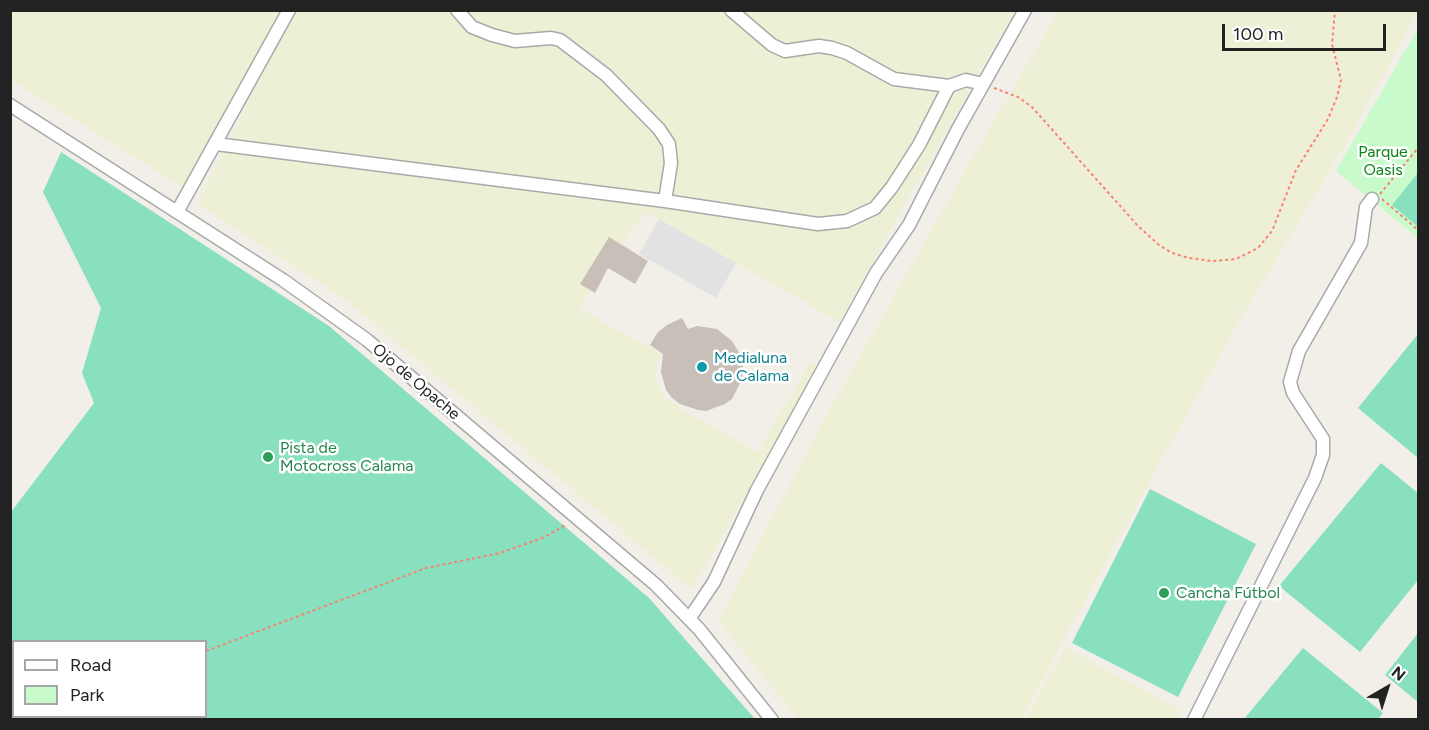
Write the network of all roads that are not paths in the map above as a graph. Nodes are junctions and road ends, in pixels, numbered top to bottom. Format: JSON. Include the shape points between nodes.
{"nodes":[{"id":1,"x":289,"y":10,"type":"edge"},
{"id":2,"x":457,"y":10,"type":"edge"},
{"id":3,"x":730,"y":10,"type":"edge"},
{"id":4,"x":1024,"y":10,"type":"edge"},
{"id":5,"x":983,"y":84,"type":"junction"},
{"id":6,"x":949,"y":86,"type":"junction"},
{"id":7,"x":10,"y":105,"type":"edge"},
{"id":8,"x":216,"y":144,"type":"junction"},
{"id":9,"x":1372,"y":199,"type":"dead end"},
{"id":10,"x":665,"y":201,"type":"junction"},
{"id":11,"x":177,"y":212,"type":"junction"},
{"id":12,"x":689,"y":619,"type":"junction"},
{"id":13,"x":772,"y":720,"type":"edge"},
{"id":14,"x":1194,"y":720,"type":"edge"}],
"edges":[{"from":1,"to":8,"type":"street"},
{"from":2,"to":10,"type":"street","via":[[472,27],[492,35],[515,41],[560,40],[606,75],[669,144]]},
{"from":3,"to":6,"type":"street","via":[[785,51],[832,48],[894,79]]},
{"from":4,"to":5,"type":"street"},
{"from":5,"to":6,"type":"street","via":[[966,80]]},
{"from":5,"to":12,"type":"street","via":[[909,225],[876,273],[757,490],[714,582]]},
{"from":6,"to":10,"type":"street","via":[[892,187],[875,207],[847,221],[818,224]]},
{"from":7,"to":11,"type":"street","name":"Ojo de Opache"},
{"from":8,"to":10,"type":"street"},
{"from":8,"to":11,"type":"street"},
{"from":9,"to":14,"type":"street","via":[[1366,207],[1361,243],[1299,351],[1290,382],[1323,439],[1323,454],[1315,478]]},
{"from":11,"to":12,"type":"street","name":"Ojo de Opache","via":[[283,280],[366,340],[656,585]]},
{"from":12,"to":13,"type":"street","name":"Ojo de Opache"}]}
